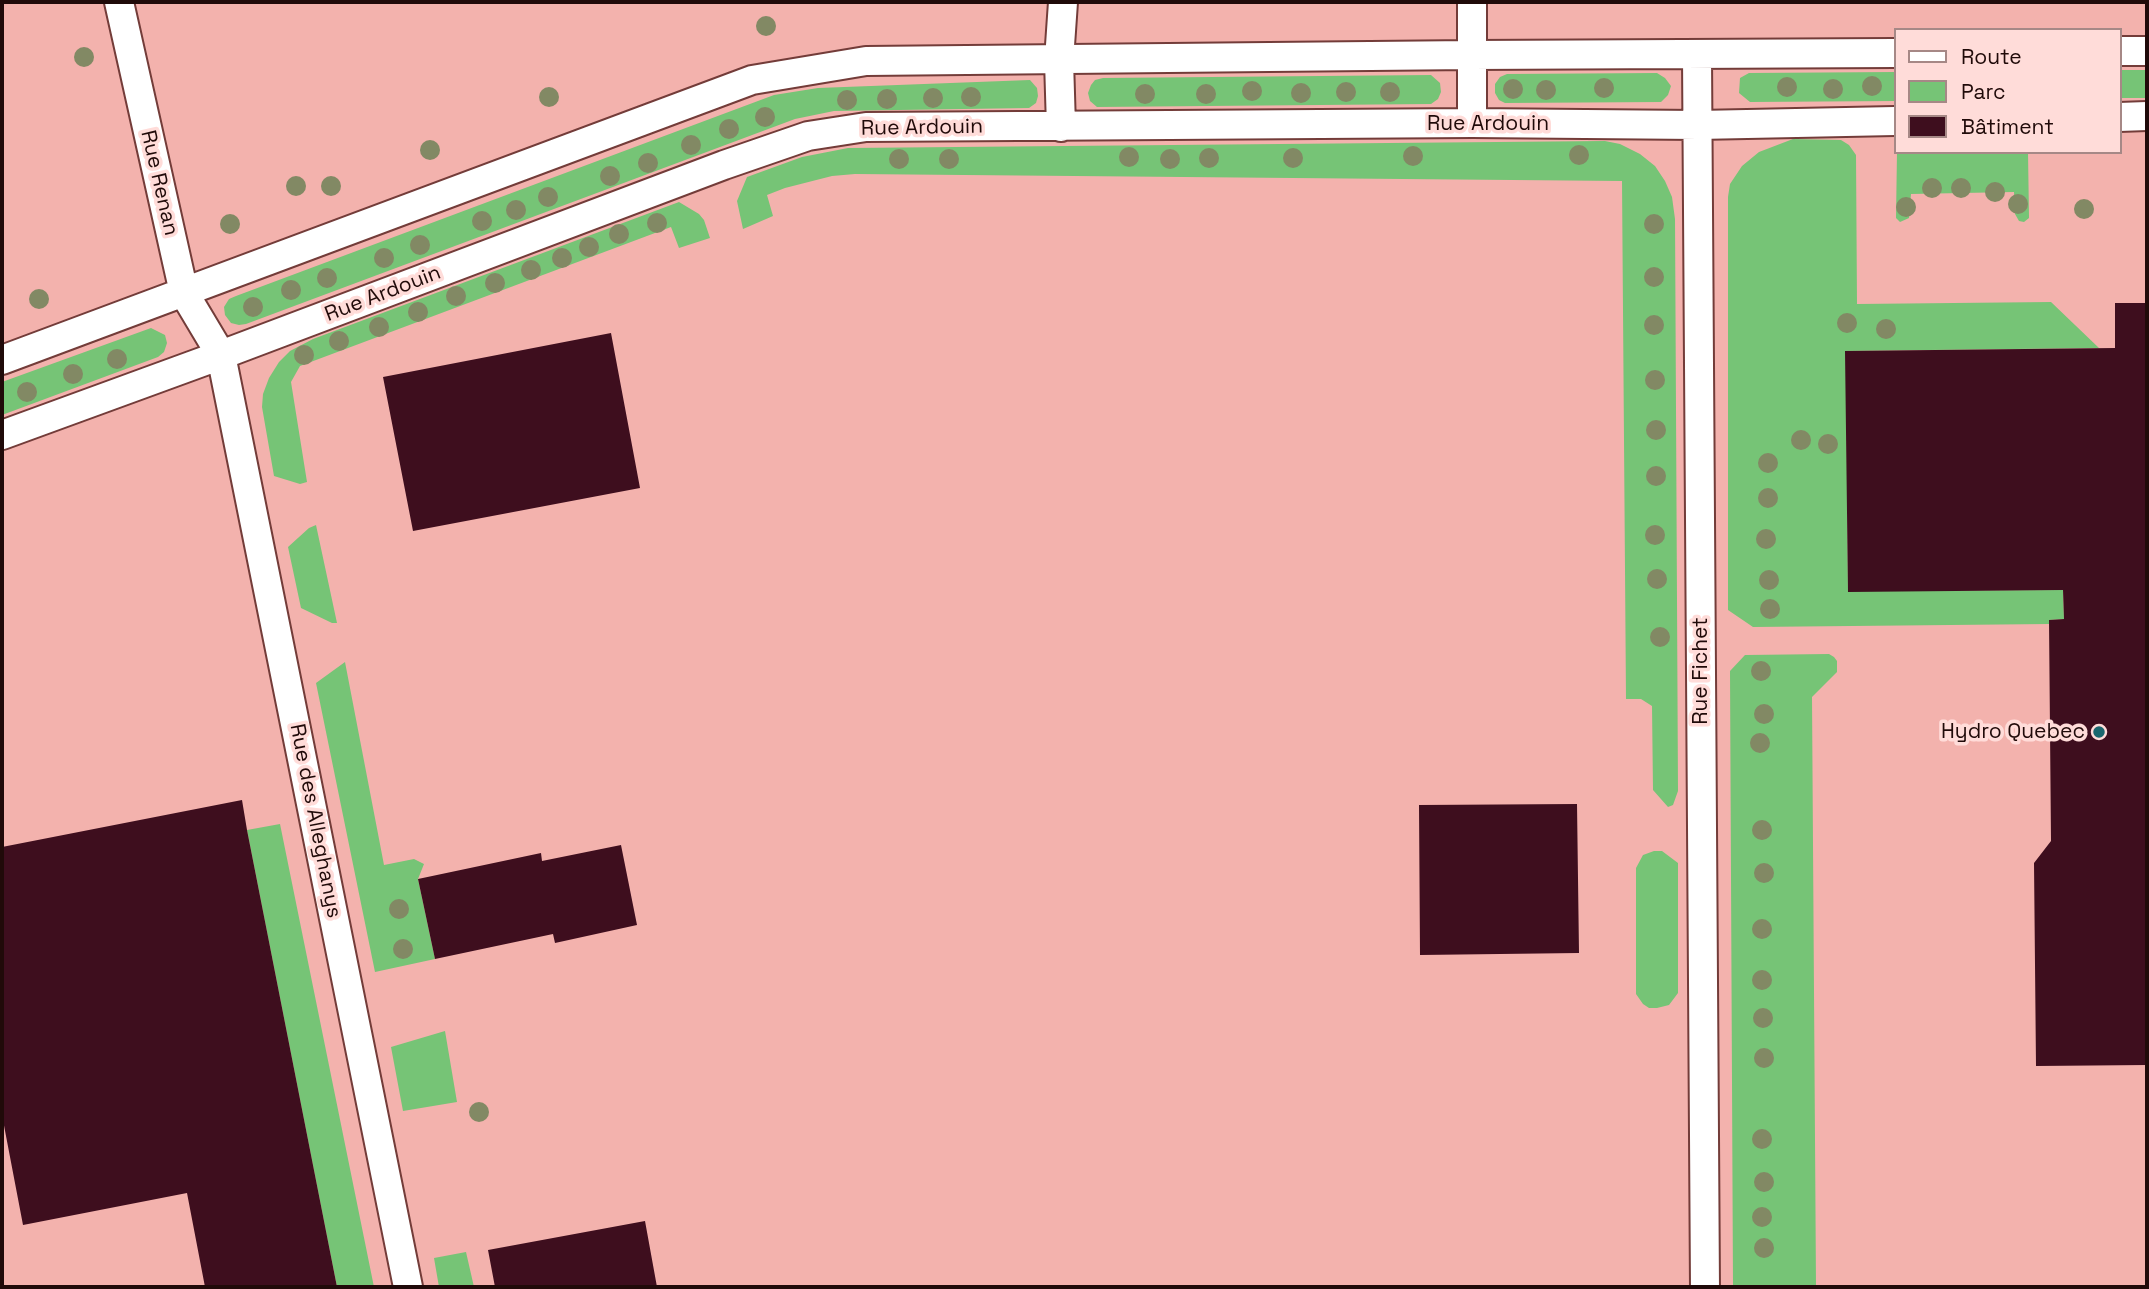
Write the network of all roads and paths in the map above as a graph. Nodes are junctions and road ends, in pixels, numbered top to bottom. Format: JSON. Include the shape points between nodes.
{"nodes":[{"id":1,"x":119,"y":2,"type":"edge"},
{"id":2,"x":1063,"y":2,"type":"edge"},
{"id":3,"x":1472,"y":2,"type":"edge"},
{"id":4,"x":2121,"y":51,"type":"edge"},
{"id":5,"x":2147,"y":51,"type":"edge"},
{"id":6,"x":1894,"y":53,"type":"edge"},
{"id":7,"x":1471,"y":55,"type":"junction"},
{"id":8,"x":1697,"y":56,"type":"junction"},
{"id":9,"x":1059,"y":60,"type":"junction"},
{"id":10,"x":2147,"y":116,"type":"edge"},
{"id":11,"x":2121,"y":117,"type":"edge"},
{"id":12,"x":1894,"y":121,"type":"edge"},
{"id":13,"x":1472,"y":123,"type":"junction"},
{"id":14,"x":1698,"y":125,"type":"junction"},
{"id":15,"x":1060,"y":127,"type":"junction"},
{"id":16,"x":184,"y":293,"type":"junction"},
{"id":17,"x":221,"y":355,"type":"junction"},
{"id":18,"x":2,"y":360,"type":"edge"},
{"id":19,"x":2,"y":435,"type":"edge"},
{"id":20,"x":408,"y":1287,"type":"edge"},
{"id":21,"x":1705,"y":1287,"type":"edge"}],
"edges":[{"from":1,"to":16,"type":"street","name":"Rue Renan"},
{"from":2,"to":9,"type":"street"},
{"from":3,"to":7,"type":"street"},
{"from":4,"to":5,"type":"street"},
{"from":6,"to":8,"type":"street"},
{"from":7,"to":8,"type":"street"},
{"from":7,"to":9,"type":"street"},
{"from":7,"to":13,"type":"street"},
{"from":8,"to":14,"type":"street","name":"Rue Fichet"},
{"from":9,"to":15,"type":"street"},
{"from":9,"to":16,"type":"street","via":[[866,61],[752,80]]},
{"from":10,"to":11,"type":"street"},
{"from":12,"to":14,"type":"street","name":"Rue Ardouin"},
{"from":13,"to":14,"type":"street","name":"Rue Ardouin"},
{"from":13,"to":15,"type":"street","name":"Rue Ardouin"},
{"from":14,"to":21,"type":"street","name":"Rue Fichet"},
{"from":15,"to":17,"type":"street","name":"Rue Ardouin","via":[[866,127],[808,136]]},
{"from":16,"to":17,"type":"street","name":"Rue Renan"},
{"from":16,"to":18,"type":"street"},
{"from":17,"to":19,"type":"street","name":"Rue Ardouin"},
{"from":17,"to":20,"type":"street","name":"Rue des Alleghanys"}]}
